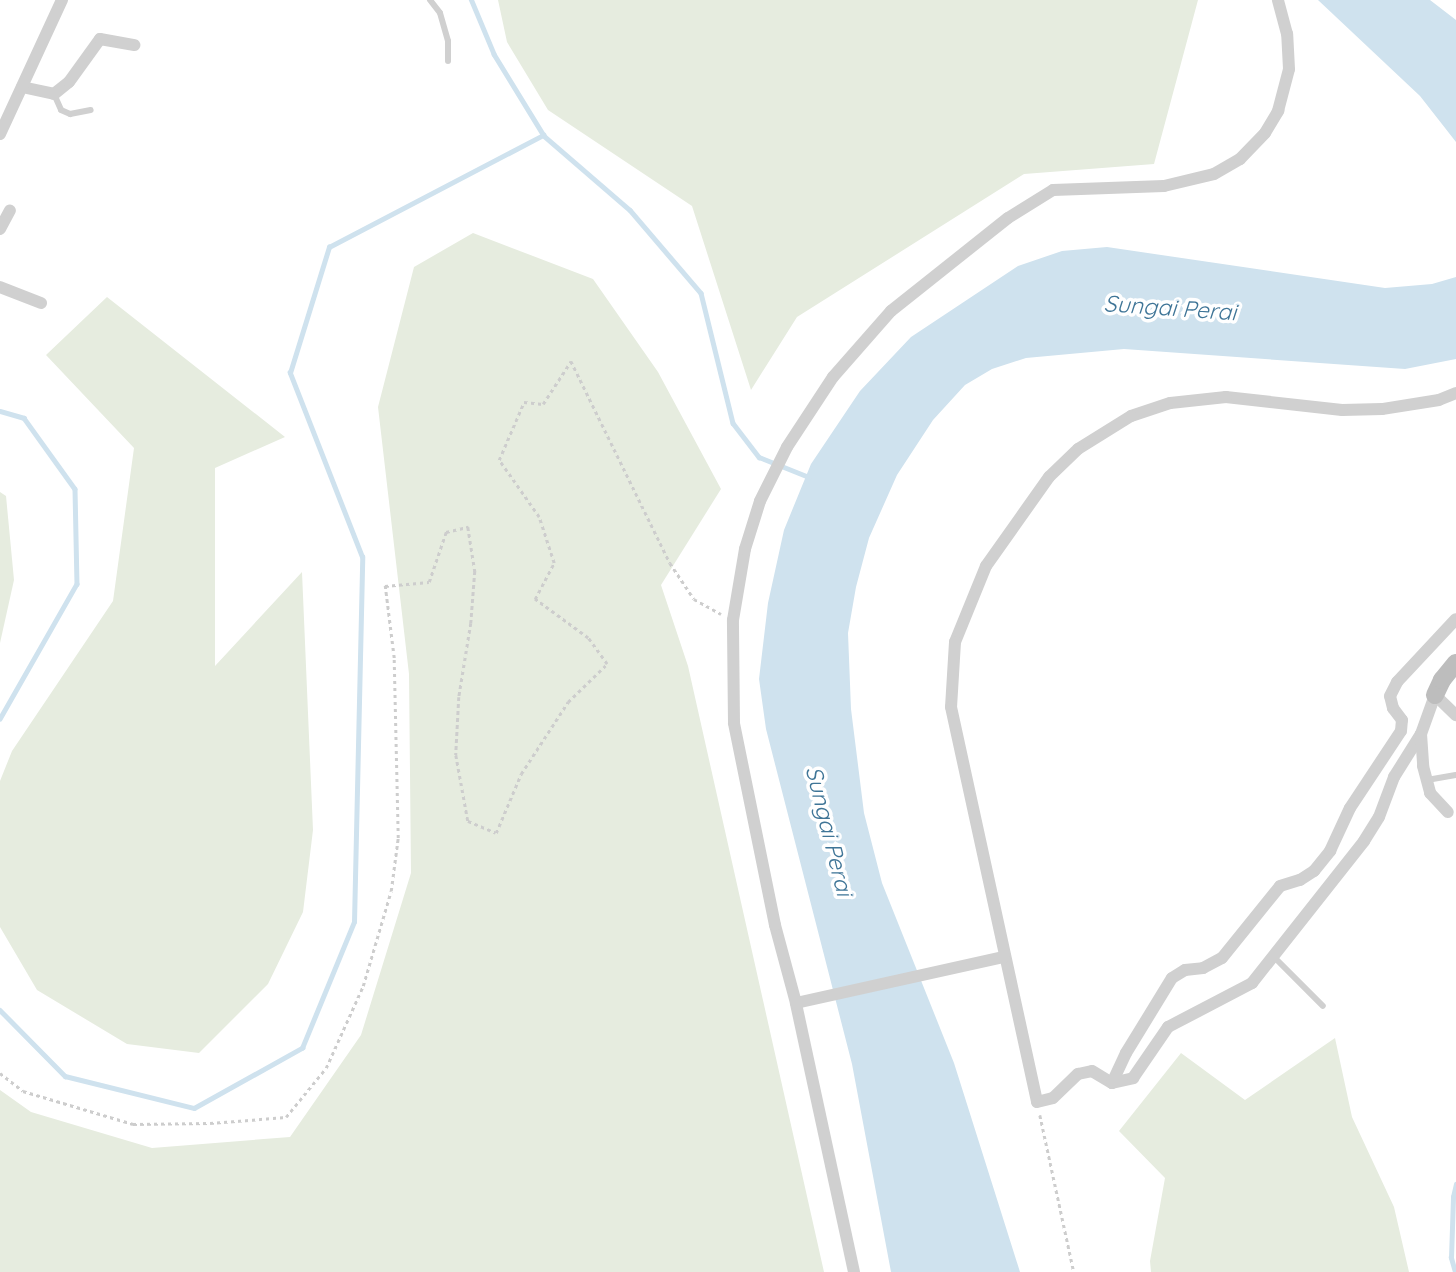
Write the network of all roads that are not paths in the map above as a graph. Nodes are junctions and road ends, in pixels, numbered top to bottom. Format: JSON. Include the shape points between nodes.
{"nodes":[{"id":1,"x":62,"y":0,"type":"edge"},
{"id":2,"x":1278,"y":0,"type":"edge"},
{"id":3,"x":432,"y":2,"type":"edge"},
{"id":4,"x":134,"y":45,"type":"dead end"},
{"id":5,"x":448,"y":61,"type":"dead end"},
{"id":6,"x":22,"y":87,"type":"junction"},
{"id":7,"x":54,"y":94,"type":"junction"},
{"id":8,"x":91,"y":110,"type":"dead end"},
{"id":9,"x":0,"y":134,"type":"edge"},
{"id":10,"x":10,"y":210,"type":"dead end"},
{"id":11,"x":0,"y":229,"type":"edge"},
{"id":12,"x":0,"y":287,"type":"edge"},
{"id":13,"x":41,"y":303,"type":"dead end"},
{"id":14,"x":1456,"y":393,"type":"edge"},
{"id":15,"x":1456,"y":619,"type":"edge"},
{"id":16,"x":1456,"y":663,"type":"edge"},
{"id":17,"x":1435,"y":695,"type":"junction"},
{"id":18,"x":1456,"y":715,"type":"edge"},
{"id":19,"x":1421,"y":734,"type":"junction"},
{"id":20,"x":1456,"y":775,"type":"edge"},
{"id":21,"x":1426,"y":780,"type":"junction"},
{"id":22,"x":1448,"y":812,"type":"dead end"},
{"id":23,"x":1004,"y":957,"type":"junction"},
{"id":24,"x":1274,"y":957,"type":"junction"},
{"id":25,"x":796,"y":1003,"type":"junction"},
{"id":26,"x":1323,"y":1006,"type":"dead end"},
{"id":27,"x":1112,"y":1083,"type":"junction"},
{"id":28,"x":854,"y":1272,"type":"edge"}],
"edges":[{"from":1,"to":6,"type":"street"},
{"from":2,"to":25,"type":"street","via":[[1287,34],[1289,69],[1278,111],[1240,159],[1214,174],[1164,186],[1053,190],[1007,218],[891,311],[833,377],[787,447],[760,501],[745,549],[733,621],[734,723],[775,925]]},
{"from":3,"to":5,"type":"lane","via":[[448,41]]},
{"from":4,"to":7,"type":"street","via":[[100,39],[69,82]]},
{"from":6,"to":7,"type":"street"},
{"from":6,"to":9,"type":"street"},
{"from":7,"to":8,"type":"lane","via":[[61,110],[70,114]]},
{"from":10,"to":11,"type":"street"},
{"from":12,"to":13,"type":"street"},
{"from":14,"to":23,"type":"street","via":[[1382,410],[1226,397],[1170,403],[1131,416],[1078,449],[1049,477],[986,566],[955,642],[951,669],[951,707]]},
{"from":15,"to":27,"type":"street","via":[[1393,689],[1390,696],[1402,720],[1401,731],[1350,808],[1330,851],[1314,872],[1280,886],[1222,958],[1172,978]]},
{"from":16,"to":17,"type":"street"},
{"from":17,"to":18,"type":"street"},
{"from":17,"to":19,"type":"street"},
{"from":19,"to":21,"type":"street"},
{"from":19,"to":24,"type":"street","via":[[1394,776],[1379,817],[1364,841]]},
{"from":20,"to":21,"type":"lane"},
{"from":21,"to":22,"type":"street","via":[[1430,793]]},
{"from":23,"to":25,"type":"street"},
{"from":23,"to":27,"type":"street","via":[[1037,1102],[1054,1098],[1078,1074],[1092,1071]]},
{"from":24,"to":26,"type":"lane"},
{"from":24,"to":27,"type":"street","via":[[1241,991],[1168,1027],[1133,1078]]},
{"from":25,"to":28,"type":"street"}]}
